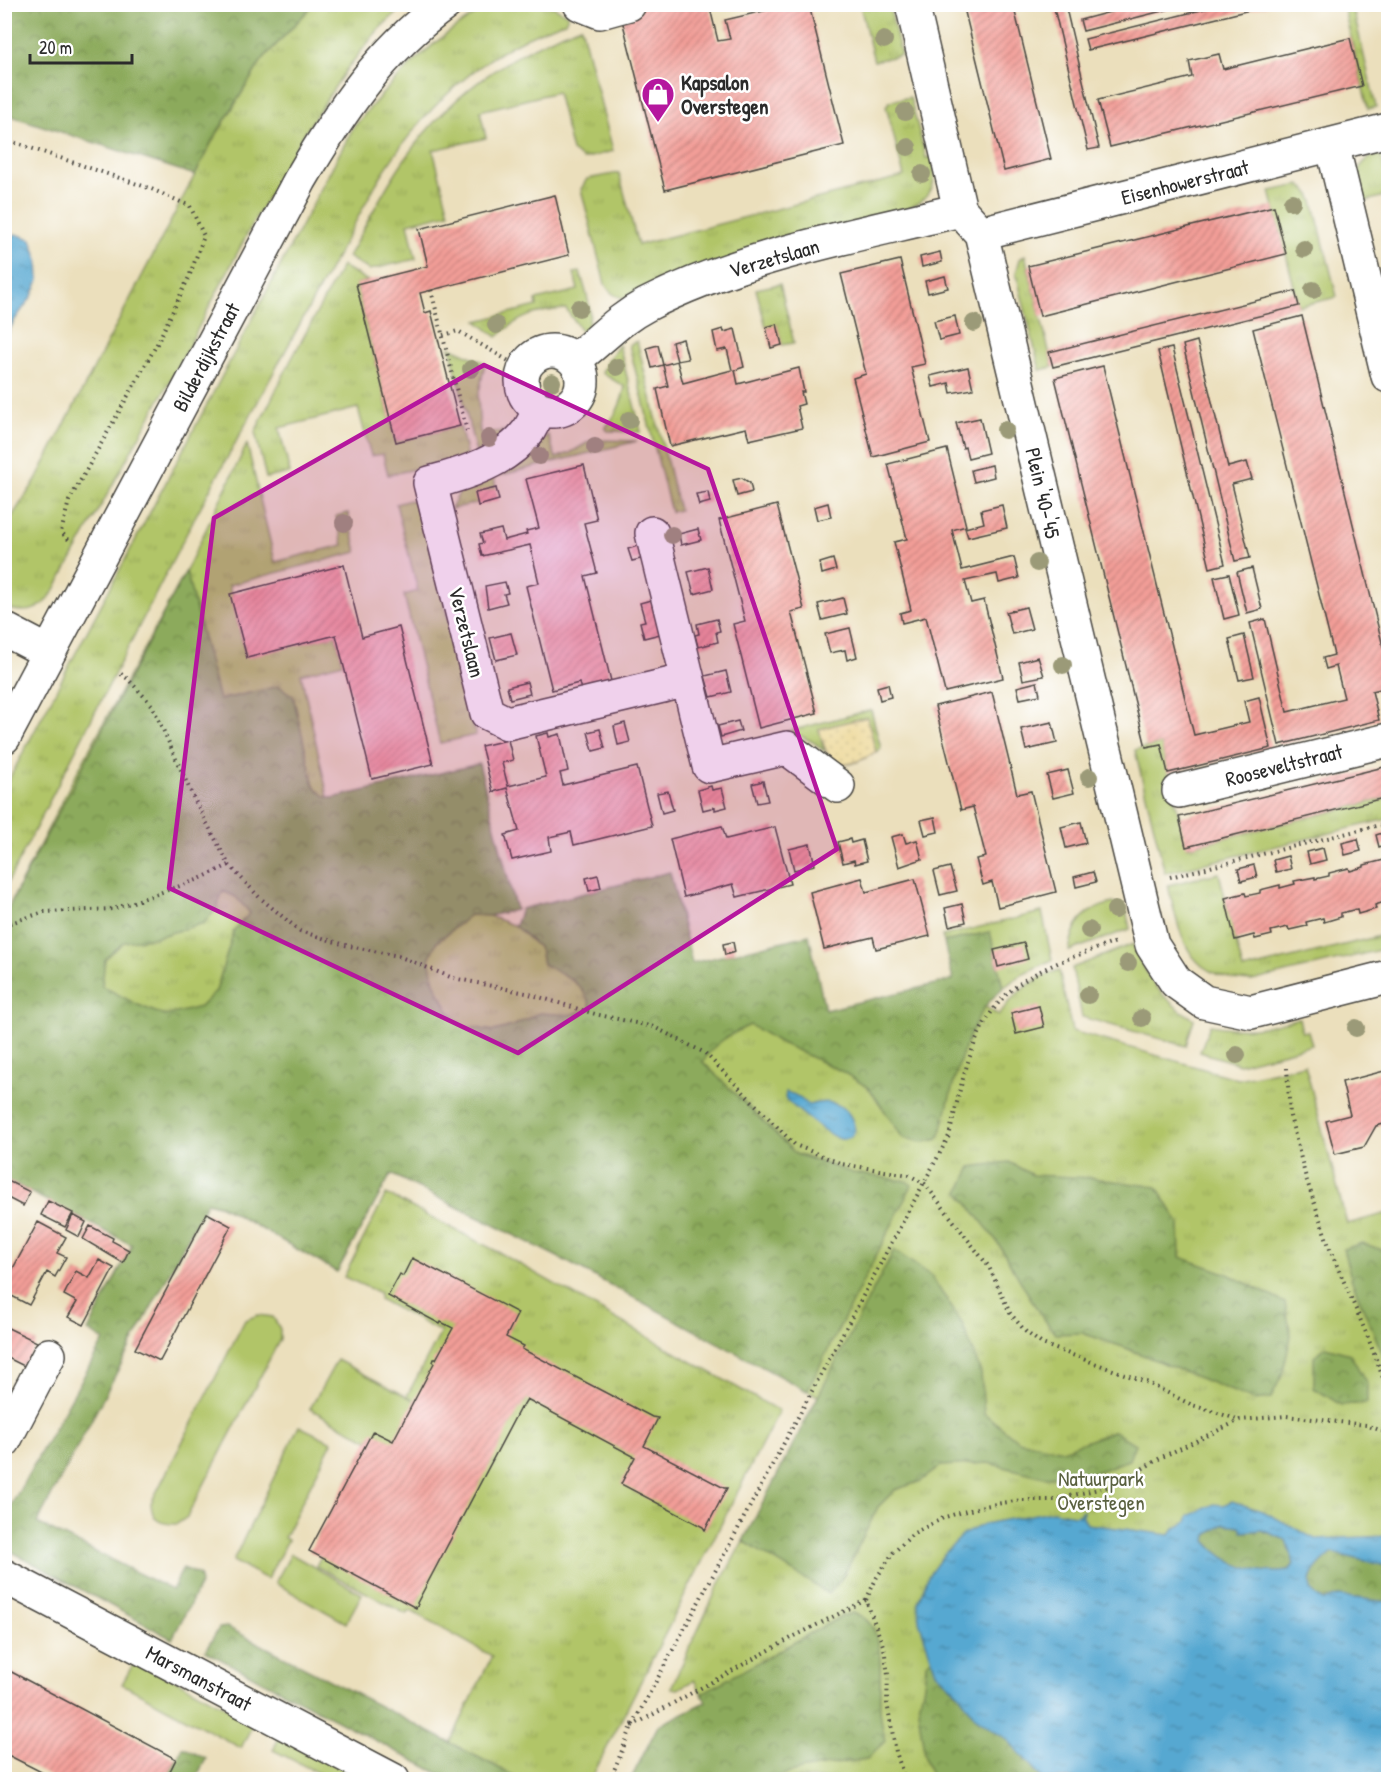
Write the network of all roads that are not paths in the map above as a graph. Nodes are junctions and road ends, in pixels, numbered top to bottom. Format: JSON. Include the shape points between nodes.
{"nodes":[{"id":1,"x":445,"y":4,"type":"edge"},
{"id":2,"x":580,"y":4,"type":"edge"},
{"id":3,"x":629,"y":4,"type":"edge"},
{"id":4,"x":912,"y":4,"type":"edge"},
{"id":5,"x":1389,"y":130,"type":"edge"},
{"id":6,"x":1332,"y":144,"type":"junction"},
{"id":7,"x":971,"y":221,"type":"junction"},
{"id":8,"x":1386,"y":358,"type":"edge"},
{"id":9,"x":574,"y":360,"type":"junction"},
{"id":10,"x":540,"y":409,"type":"junction"},
{"id":11,"x":652,"y":533,"type":"dead end"},
{"id":12,"x":4,"y":629,"type":"edge"},
{"id":13,"x":48,"y":652,"type":"junction"},
{"id":14,"x":688,"y":680,"type":"junction"},
{"id":15,"x":4,"y":737,"type":"edge"},
{"id":16,"x":1389,"y":740,"type":"edge"},
{"id":17,"x":838,"y":786,"type":"dead end"},
{"id":18,"x":1179,"y":791,"type":"dead end"},
{"id":19,"x":1389,"y":977,"type":"edge"},
{"id":20,"x":49,"y":1355,"type":"dead end"},
{"id":21,"x":4,"y":1441,"type":"edge"},
{"id":22,"x":4,"y":1576,"type":"edge"},
{"id":23,"x":393,"y":1779,"type":"edge"}],
"edges":[{"from":1,"to":13,"type":"street","name":"Bilderdijkstraat","via":[[423,20],[373,70],[335,120]]},
{"from":2,"to":3,"type":"street","via":[[600,12]]},
{"from":4,"to":7,"type":"street","name":"Plein '40-'45"},
{"from":5,"to":6,"type":"street","name":"Eisenhowerstraat"},
{"from":6,"to":7,"type":"street","name":"Eisenhowerstraat"},
{"from":6,"to":8,"type":"street"},
{"from":7,"to":9,"type":"street","name":"Verzetslaan","via":[[771,257],[693,283],[615,324]]},
{"from":7,"to":19,"type":"street","name":"Plein '40-'45","via":[[1152,945],[1176,982],[1204,1002],[1251,1012]]},
{"from":9,"to":10,"type":"street","via":[[582,374],[579,395],[565,408]]},
{"from":9,"to":10,"type":"street","via":[[550,351],[532,358],[524,370],[522,384],[524,393]]},
{"from":10,"to":14,"type":"street","name":"Verzetslaan","via":[[528,431],[513,446],[476,468],[430,483],[487,713],[507,723]]},
{"from":11,"to":14,"type":"street"},
{"from":12,"to":13,"type":"street"},
{"from":13,"to":15,"type":"street","name":"Bilderdijkstraat"},
{"from":14,"to":17,"type":"street","via":[[709,766],[787,748]]},
{"from":16,"to":18,"type":"street","name":"Rooseveltstraat"},
{"from":20,"to":21,"type":"street"},
{"from":22,"to":23,"type":"street","name":"Marsmanstraat"}]}
